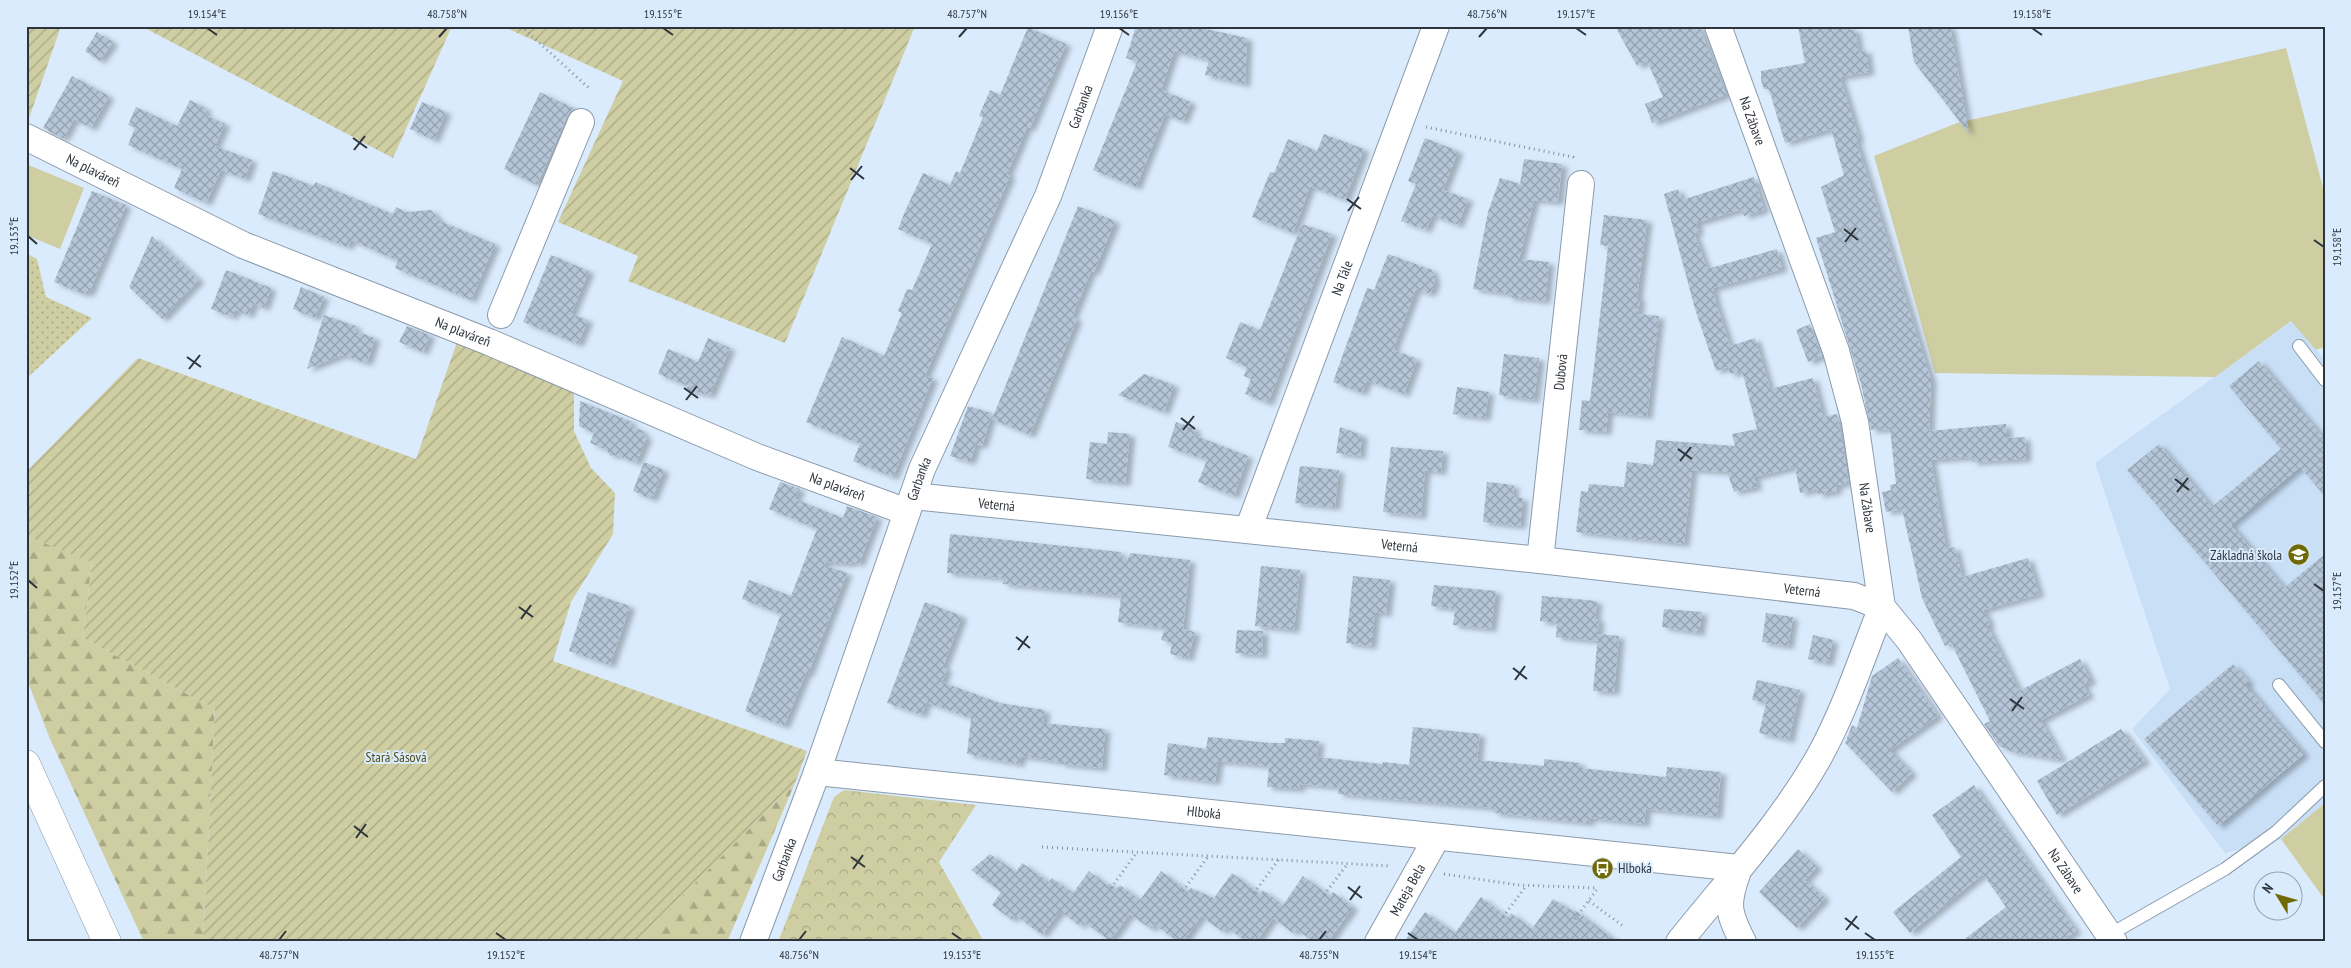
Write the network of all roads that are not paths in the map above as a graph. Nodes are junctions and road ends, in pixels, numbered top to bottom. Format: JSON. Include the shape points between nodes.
{"nodes":[{"id":1,"x":1110,"y":26,"type":"edge"},
{"id":2,"x":1436,"y":26,"type":"edge"},
{"id":3,"x":1718,"y":26,"type":"edge"},
{"id":4,"x":581,"y":122,"type":"dead end"},
{"id":5,"x":26,"y":137,"type":"edge"},
{"id":6,"x":1580,"y":184,"type":"road end"},
{"id":7,"x":502,"y":315,"type":"dead end"},
{"id":8,"x":2299,"y":346,"type":"dead end"},
{"id":9,"x":2325,"y":380,"type":"edge"},
{"id":10,"x":910,"y":504,"type":"junction"},
{"id":11,"x":1248,"y":530,"type":"junction"},
{"id":12,"x":1540,"y":560,"type":"junction"},
{"id":13,"x":1882,"y":607,"type":"junction"},
{"id":14,"x":2279,"y":685,"type":"dead end"},
{"id":15,"x":2325,"y":742,"type":"edge"},
{"id":16,"x":26,"y":764,"type":"edge"},
{"id":17,"x":817,"y":772,"type":"junction"},
{"id":18,"x":2325,"y":786,"type":"edge"},
{"id":19,"x":1437,"y":837,"type":"junction"},
{"id":20,"x":1739,"y":868,"type":"junction"},
{"id":21,"x":2111,"y":938,"type":"edge"},
{"id":22,"x":107,"y":942,"type":"edge"},
{"id":23,"x":753,"y":942,"type":"edge"},
{"id":24,"x":1378,"y":942,"type":"edge"},
{"id":25,"x":1679,"y":942,"type":"edge"},
{"id":26,"x":1743,"y":942,"type":"edge"}],
"edges":[{"from":1,"to":10,"type":"street","name":"Garbanka","via":[[1048,196],[938,431]]},
{"from":2,"to":11,"type":"street","name":"Na Tále"},
{"from":3,"to":13,"type":"street","name":"Na Zábave","via":[[1838,360],[1855,422]]},
{"from":4,"to":7,"type":"street"},
{"from":5,"to":10,"type":"street","name":"Na plaváreň","via":[[243,245],[489,342],[757,457]]},
{"from":6,"to":12,"type":"street","name":"Dubová"},
{"from":8,"to":9,"type":"lane"},
{"from":10,"to":11,"type":"street","name":"Veterná"},
{"from":10,"to":17,"type":"street","name":"Garbanka"},
{"from":11,"to":12,"type":"street","name":"Veterná"},
{"from":12,"to":13,"type":"street","name":"Veterná","via":[[1854,596]]},
{"from":13,"to":20,"type":"street","via":[[1845,701],[1819,756],[1789,805]]},
{"from":13,"to":21,"type":"street","name":"Na Zábave","via":[[1909,640]]},
{"from":14,"to":15,"type":"lane"},
{"from":16,"to":22,"type":"street"},
{"from":17,"to":19,"type":"street","name":"Hlboká"},
{"from":17,"to":23,"type":"street","name":"Garbanka"},
{"from":18,"to":21,"type":"lane","via":[[2276,832],[2225,869]]},
{"from":19,"to":20,"type":"street","name":"Hlboká"},
{"from":19,"to":24,"type":"street","name":"Mateja Bela"},
{"from":20,"to":25,"type":"street"},
{"from":20,"to":26,"type":"street","via":[[1729,896],[1732,919]]}]}
